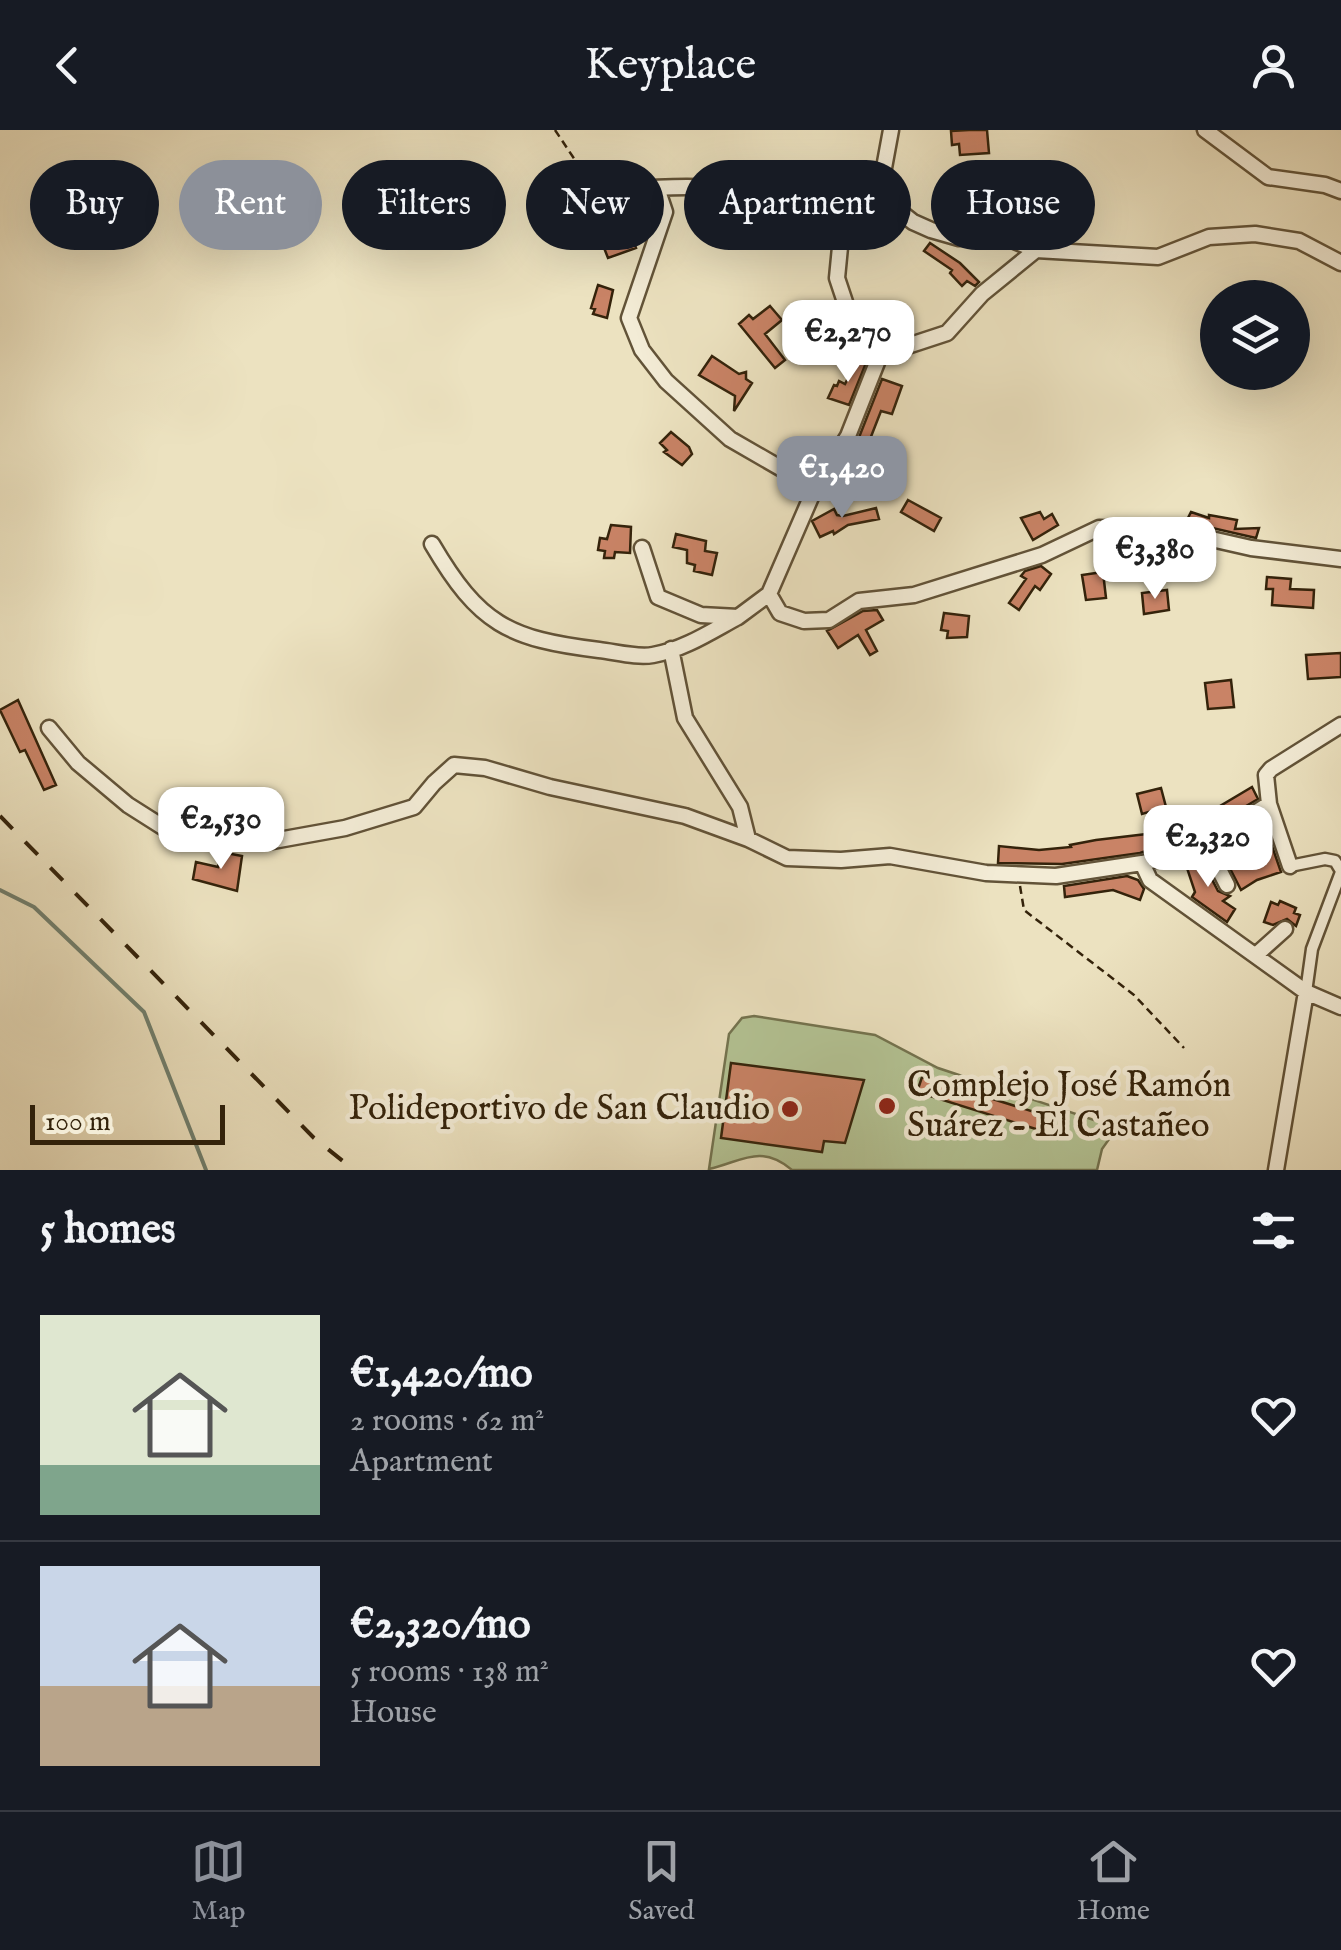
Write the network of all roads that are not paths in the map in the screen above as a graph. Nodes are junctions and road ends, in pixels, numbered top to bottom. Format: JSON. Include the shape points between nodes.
{"nodes":[{"id":1,"x":891,"y":130,"type":"edge"},
{"id":2,"x":1205,"y":130,"type":"edge"},
{"id":3,"x":885,"y":160,"type":"edge"},
{"id":4,"x":1341,"y":191,"type":"edge"},
{"id":5,"x":652,"y":250,"type":"edge"},
{"id":6,"x":840,"y":250,"type":"edge"},
{"id":7,"x":1036,"y":250,"type":"joint"},
{"id":8,"x":1341,"y":263,"type":"edge"},
{"id":9,"x":880,"y":356,"type":"junction"},
{"id":10,"x":815,"y":488,"type":"junction"},
{"id":11,"x":432,"y":544,"type":"dead end"},
{"id":12,"x":642,"y":548,"type":"dead end"},
{"id":13,"x":1341,"y":559,"type":"edge"},
{"id":14,"x":768,"y":594,"type":"junction"},
{"id":15,"x":738,"y":617,"type":"junction"},
{"id":16,"x":671,"y":649,"type":"junction"},
{"id":17,"x":1341,"y":724,"type":"edge"},
{"id":18,"x":48,"y":728,"type":"dead end"},
{"id":19,"x":1270,"y":804,"type":"junction"},
{"id":20,"x":748,"y":839,"type":"junction"},
{"id":21,"x":1206,"y":844,"type":"junction"},
{"id":22,"x":1142,"y":863,"type":"junction"},
{"id":23,"x":1290,"y":866,"type":"joint"},
{"id":24,"x":1341,"y":872,"type":"edge"},
{"id":25,"x":1226,"y":884,"type":"dead end"},
{"id":26,"x":1285,"y":929,"type":"dead end"},
{"id":27,"x":1256,"y":956,"type":"junction"},
{"id":28,"x":1306,"y":992,"type":"junction"},
{"id":29,"x":1341,"y":1007,"type":"edge"},
{"id":30,"x":1276,"y":1170,"type":"edge"}],
"edges":[{"from":1,"to":3,"type":"street"},
{"from":2,"to":4,"type":"street","via":[[1268,177]]},
{"from":5,"to":10,"type":"street","via":[[630,318],[642,350],[730,439]]},
{"from":6,"to":9,"type":"street","via":[[838,278],[846,308]]},
{"from":7,"to":8,"type":"street","via":[[1158,257],[1209,236],[1255,234],[1299,241]]},
{"from":7,"to":9,"type":"street","via":[[947,333]]},
{"from":9,"to":10,"type":"street","via":[[848,436]]},
{"from":10,"to":14,"type":"street"},
{"from":11,"to":16,"type":"street","via":[[458,587],[500,626],[548,644],[651,656]]},
{"from":12,"to":15,"type":"street","via":[[658,598],[701,616]]},
{"from":13,"to":14,"type":"street","via":[[1176,531],[1099,528],[1042,555],[914,595],[859,601],[829,620],[780,613]]},
{"from":14,"to":15,"type":"street"},
{"from":15,"to":16,"type":"street"},
{"from":16,"to":20,"type":"street","via":[[685,718],[740,807]]},
{"from":17,"to":19,"type":"street","via":[[1271,769]]},
{"from":18,"to":20,"type":"street","via":[[128,806],[180,838],[273,841],[345,828],[414,807],[454,765],[685,816]]},
{"from":19,"to":21,"type":"street"},
{"from":19,"to":23,"type":"street"},
{"from":20,"to":22,"type":"street","via":[[786,858],[890,856],[986,873],[1056,876]]},
{"from":21,"to":22,"type":"street"},
{"from":21,"to":25,"type":"street"},
{"from":22,"to":27,"type":"street","via":[[1150,880]]},
{"from":23,"to":24,"type":"street","via":[[1325,859]]},
{"from":24,"to":28,"type":"street","via":[[1312,949]]},
{"from":26,"to":27,"type":"street"},
{"from":27,"to":28,"type":"street"},
{"from":28,"to":29,"type":"street"},
{"from":28,"to":30,"type":"street"}]}
